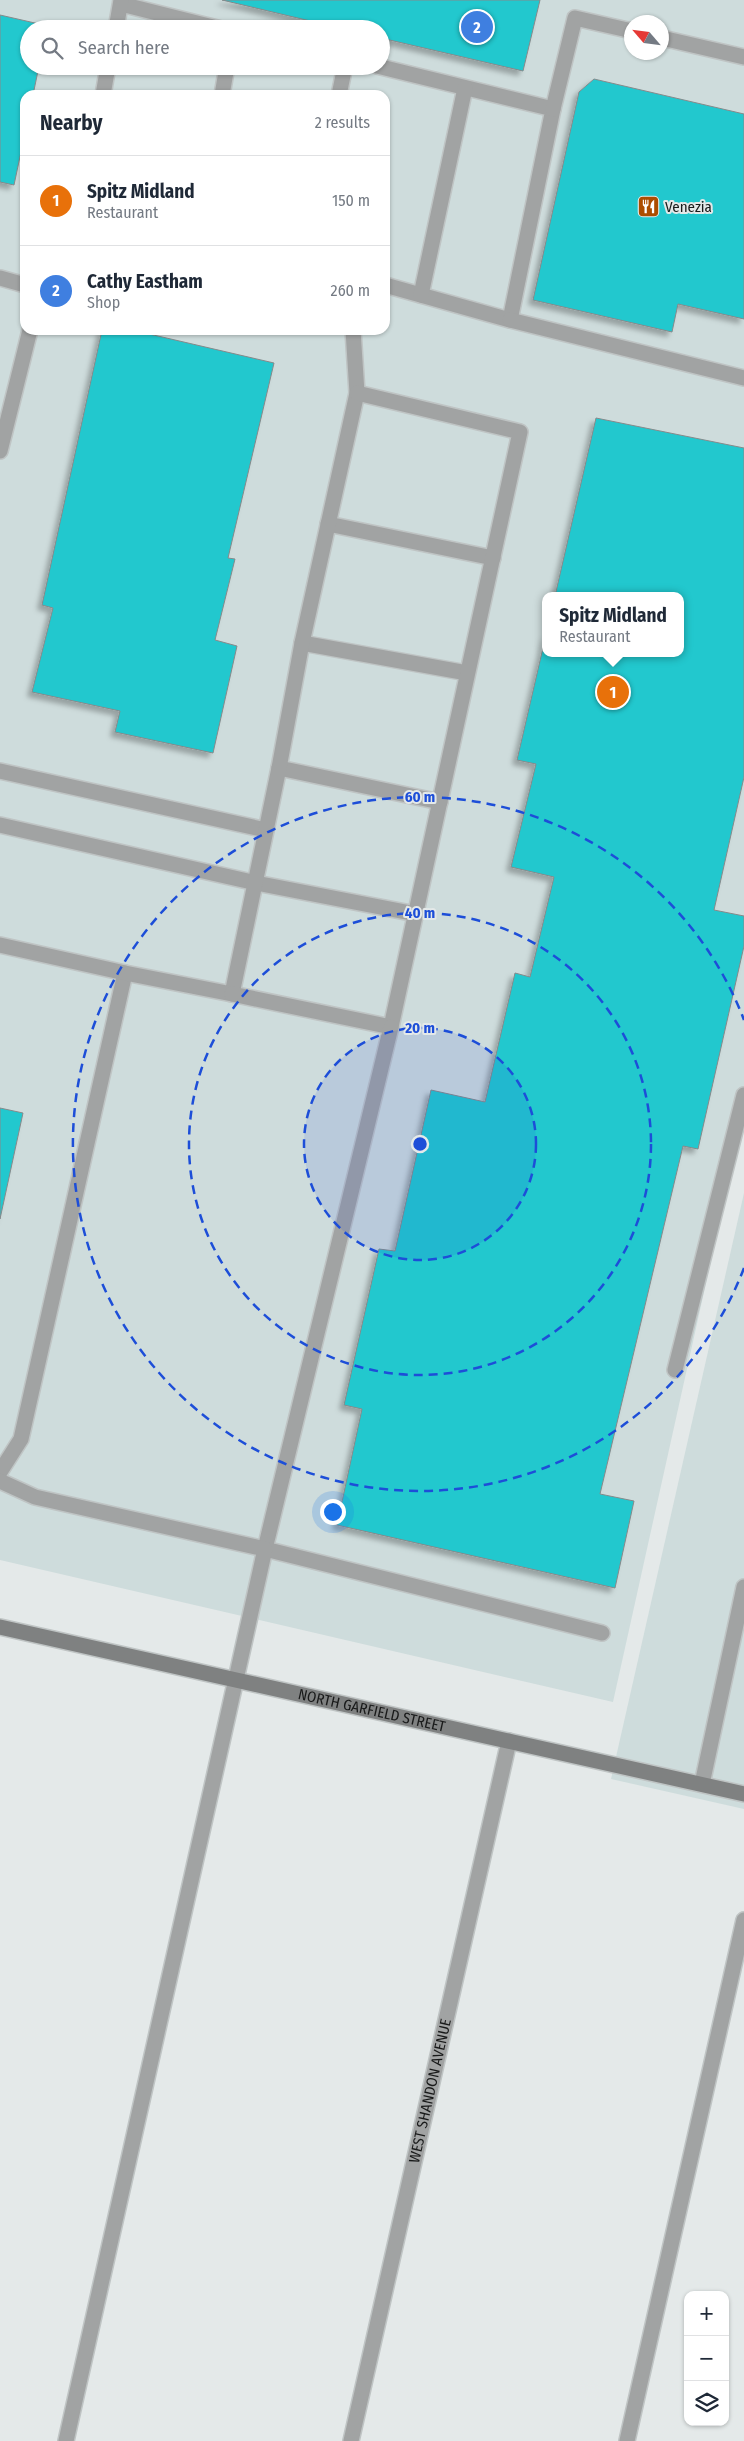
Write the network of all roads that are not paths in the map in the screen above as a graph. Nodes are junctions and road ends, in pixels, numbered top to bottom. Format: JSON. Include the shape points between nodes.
{"nodes":[{"id":1,"x":121,"y":2,"type":"edge"},
{"id":2,"x":118,"y":20,"type":"edge"},
{"id":3,"x":188,"y":20,"type":"edge"},
{"id":4,"x":624,"y":29,"type":"edge"},
{"id":5,"x":669,"y":40,"type":"edge"},
{"id":6,"x":744,"y":57,"type":"edge"},
{"id":7,"x":390,"y":69,"type":"edge"},
{"id":8,"x":106,"y":75,"type":"edge"},
{"id":9,"x":225,"y":75,"type":"edge"},
{"id":10,"x":343,"y":75,"type":"edge"},
{"id":11,"x":465,"y":88,"type":"junction"},
{"id":12,"x":104,"y":90,"type":"edge"},
{"id":13,"x":223,"y":90,"type":"edge"},
{"id":14,"x":340,"y":90,"type":"edge"},
{"id":15,"x":552,"y":109,"type":"junction"},
{"id":16,"x":0,"y":278,"type":"edge"},
{"id":17,"x":20,"y":284,"type":"edge"},
{"id":18,"x":390,"y":286,"type":"edge"},
{"id":19,"x":421,"y":295,"type":"junction"},
{"id":20,"x":510,"y":320,"type":"junction"},
{"id":21,"x":29,"y":335,"type":"edge"},
{"id":22,"x":353,"y":335,"type":"edge"},
{"id":23,"x":744,"y":378,"type":"edge"},
{"id":24,"x":356,"y":393,"type":"junction"},
{"id":25,"x":0,"y":451,"type":"edge"},
{"id":26,"x":328,"y":524,"type":"junction"},
{"id":27,"x":493,"y":558,"type":"junction"},
{"id":28,"x":302,"y":643,"type":"junction"},
{"id":29,"x":468,"y":674,"type":"junction"},
{"id":30,"x":279,"y":768,"type":"junction"},
{"id":31,"x":0,"y":771,"type":"edge"},
{"id":32,"x":440,"y":802,"type":"junction"},
{"id":33,"x":0,"y":825,"type":"edge"},
{"id":34,"x":266,"y":830,"type":"junction"},
{"id":35,"x":256,"y":883,"type":"junction"},
{"id":36,"x":416,"y":914,"type":"junction"},
{"id":37,"x":0,"y":945,"type":"edge"},
{"id":38,"x":125,"y":973,"type":"junction"},
{"id":39,"x":232,"y":994,"type":"junction"},
{"id":40,"x":392,"y":1027,"type":"junction"},
{"id":41,"x":744,"y":1095,"type":"edge"},
{"id":42,"x":675,"y":1370,"type":"dead end"},
{"id":43,"x":0,"y":1472,"type":"edge"},
{"id":44,"x":0,"y":1481,"type":"edge"},
{"id":45,"x":265,"y":1549,"type":"junction"},
{"id":46,"x":744,"y":1587,"type":"edge"},
{"id":47,"x":0,"y":1627,"type":"edge"},
{"id":48,"x":602,"y":1633,"type":"dead end"},
{"id":49,"x":237,"y":1680,"type":"junction"},
{"id":50,"x":509,"y":1741,"type":"junction"},
{"id":51,"x":702,"y":1784,"type":"junction"},
{"id":52,"x":744,"y":1794,"type":"edge"},
{"id":53,"x":744,"y":1920,"type":"edge"},
{"id":54,"x":66,"y":2441,"type":"edge"},
{"id":55,"x":351,"y":2441,"type":"edge"},
{"id":56,"x":627,"y":2441,"type":"edge"}],
"edges":[{"from":1,"to":2,"type":"street"},
{"from":1,"to":3,"type":"street"},
{"from":4,"to":15,"type":"street","via":[[575,18]]},
{"from":5,"to":6,"type":"street"},
{"from":7,"to":11,"type":"street"},
{"from":8,"to":12,"type":"street"},
{"from":9,"to":13,"type":"street"},
{"from":10,"to":14,"type":"street"},
{"from":11,"to":15,"type":"street"},
{"from":11,"to":19,"type":"street"},
{"from":15,"to":20,"type":"street"},
{"from":16,"to":17,"type":"street"},
{"from":18,"to":19,"type":"street"},
{"from":19,"to":20,"type":"street"},
{"from":20,"to":23,"type":"street"},
{"from":21,"to":25,"type":"street"},
{"from":22,"to":24,"type":"street"},
{"from":24,"to":26,"type":"street"},
{"from":24,"to":27,"type":"street","via":[[520,432]]},
{"from":26,"to":27,"type":"street"},
{"from":26,"to":28,"type":"street"},
{"from":27,"to":29,"type":"street"},
{"from":28,"to":29,"type":"street"},
{"from":28,"to":30,"type":"street"},
{"from":29,"to":32,"type":"street"},
{"from":30,"to":32,"type":"street"},
{"from":30,"to":34,"type":"street"},
{"from":31,"to":34,"type":"street"},
{"from":32,"to":36,"type":"street"},
{"from":33,"to":35,"type":"street"},
{"from":34,"to":35,"type":"street"},
{"from":35,"to":36,"type":"street"},
{"from":35,"to":39,"type":"street"},
{"from":36,"to":40,"type":"street"},
{"from":37,"to":38,"type":"street"},
{"from":38,"to":39,"type":"street"},
{"from":38,"to":43,"type":"street","via":[[21,1438]]},
{"from":39,"to":40,"type":"street"},
{"from":40,"to":45,"type":"street"},
{"from":41,"to":42,"type":"street"},
{"from":44,"to":45,"type":"street","via":[[35,1497]]},
{"from":45,"to":48,"type":"street"},
{"from":45,"to":49,"type":"street"},
{"from":46,"to":51,"type":"street"},
{"from":47,"to":49,"type":"main road","name":"NORTH GARFIELD STREET"},
{"from":49,"to":50,"type":"main road","name":"NORTH GARFIELD STREET"},
{"from":49,"to":54,"type":"street"},
{"from":50,"to":51,"type":"main road","name":"NORTH GARFIELD STREET"},
{"from":50,"to":55,"type":"street","name":"WEST SHANDON AVENUE"},
{"from":51,"to":52,"type":"main road","name":"NORTH GARFIELD STREET"},
{"from":53,"to":56,"type":"street"}]}
